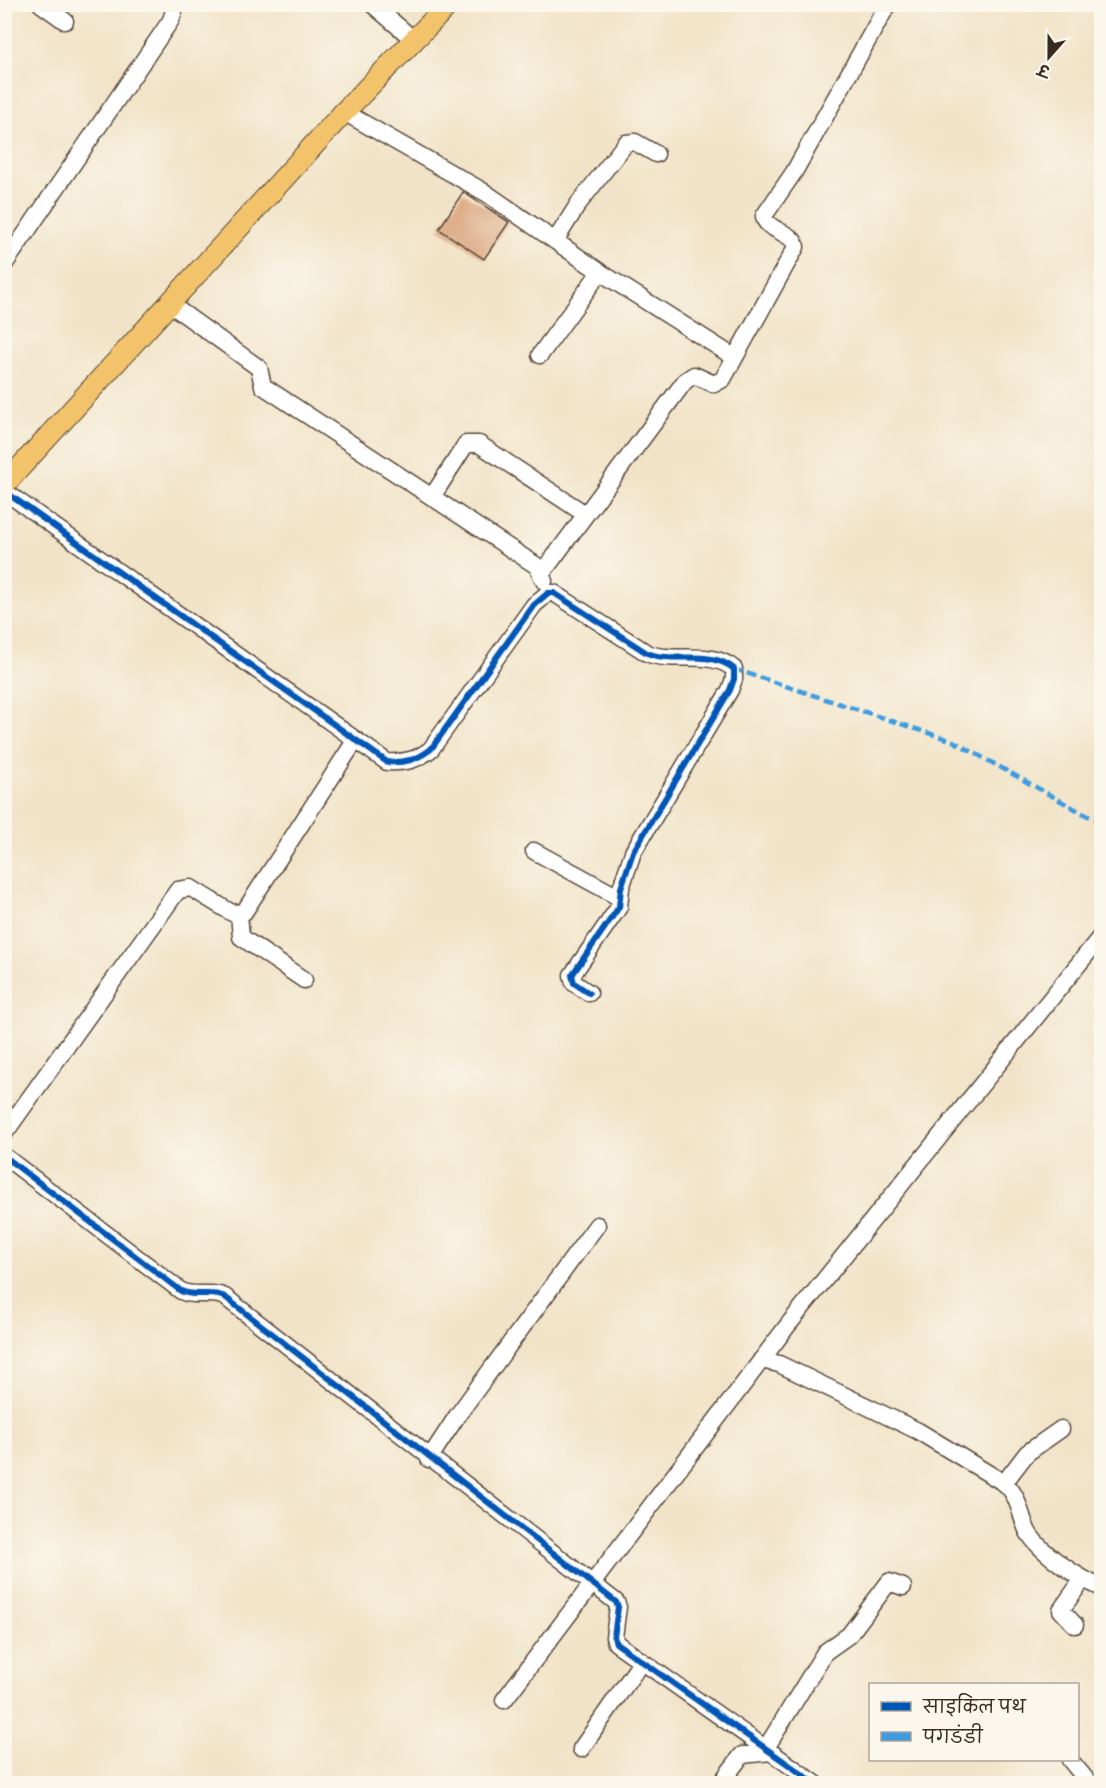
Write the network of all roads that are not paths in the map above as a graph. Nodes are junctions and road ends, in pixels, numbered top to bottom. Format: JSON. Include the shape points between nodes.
{"nodes":[{"id":1,"x":41,"y":4,"type":"edge"},
{"id":2,"x":176,"y":4,"type":"edge"},
{"id":3,"x":372,"y":4,"type":"edge"},
{"id":4,"x":449,"y":4,"type":"edge"},
{"id":5,"x":888,"y":4,"type":"edge"},
{"id":6,"x":65,"y":21,"type":"dead end"},
{"id":7,"x":414,"y":40,"type":"junction"},
{"id":8,"x":344,"y":112,"type":"junction"},
{"id":9,"x":656,"y":154,"type":"dead end"},
{"id":10,"x":555,"y":241,"type":"junction"},
{"id":11,"x":4,"y":265,"type":"edge"},
{"id":12,"x":600,"y":272,"type":"junction"},
{"id":13,"x":170,"y":304,"type":"junction"},
{"id":14,"x":540,"y":355,"type":"dead end"},
{"id":15,"x":734,"y":357,"type":"junction"},
{"id":16,"x":4,"y":485,"type":"edge"},
{"id":17,"x":4,"y":491,"type":"edge"},
{"id":18,"x":432,"y":497,"type":"junction"},
{"id":19,"x":585,"y":514,"type":"junction"},
{"id":20,"x":543,"y":572,"type":"junction"},
{"id":21,"x":541,"y":596,"type":"junction"},
{"id":22,"x":355,"y":741,"type":"junction"},
{"id":23,"x":534,"y":851,"type":"dead end"},
{"id":24,"x":620,"y":898,"type":"junction"},
{"id":25,"x":239,"y":914,"type":"junction"},
{"id":26,"x":1101,"y":935,"type":"edge"},
{"id":27,"x":304,"y":980,"type":"dead end"},
{"id":28,"x":589,"y":993,"type":"dead end"},
{"id":29,"x":4,"y":1134,"type":"edge"},
{"id":30,"x":4,"y":1156,"type":"edge"},
{"id":31,"x":597,"y":1225,"type":"dead end"},
{"id":32,"x":761,"y":1360,"type":"junction"},
{"id":33,"x":1061,"y":1429,"type":"dead end"},
{"id":34,"x":429,"y":1459,"type":"junction"},
{"id":35,"x":1004,"y":1483,"type":"junction"},
{"id":36,"x":1083,"y":1579,"type":"junction"},
{"id":37,"x":591,"y":1582,"type":"junction"},
{"id":38,"x":903,"y":1587,"type":"dead end"},
{"id":39,"x":1101,"y":1588,"type":"edge"},
{"id":40,"x":1074,"y":1625,"type":"dead end"},
{"id":41,"x":642,"y":1661,"type":"junction"},
{"id":42,"x":504,"y":1700,"type":"dead end"},
{"id":43,"x":581,"y":1749,"type":"dead end"},
{"id":44,"x":768,"y":1750,"type":"junction"},
{"id":45,"x":1071,"y":1761,"type":"edge"},
{"id":46,"x":720,"y":1784,"type":"edge"},
{"id":47,"x":816,"y":1784,"type":"edge"},
{"id":48,"x":1090,"y":1784,"type":"edge"}],
"edges":[{"from":1,"to":6,"type":"street"},
{"from":2,"to":11,"type":"street","via":[[171,20]]},
{"from":3,"to":7,"type":"street"},
{"from":4,"to":7,"type":"main road"},
{"from":5,"to":15,"type":"street","via":[[794,172],[764,216],[766,223],[792,239],[796,247]]},
{"from":7,"to":8,"type":"main road"},
{"from":8,"to":10,"type":"street","via":[[469,183]]},
{"from":8,"to":13,"type":"main road"},
{"from":9,"to":10,"type":"street","via":[[635,142],[626,143]]},
{"from":10,"to":12,"type":"street"},
{"from":12,"to":14,"type":"street"},
{"from":12,"to":15,"type":"street"},
{"from":13,"to":16,"type":"main road"},
{"from":13,"to":18,"type":"street","via":[[259,368],[263,386]]},
{"from":15,"to":19,"type":"street","via":[[718,383],[694,375],[685,381]]},
{"from":17,"to":22,"type":"street"},
{"from":18,"to":19,"type":"street","via":[[466,444],[472,443]]},
{"from":18,"to":20,"type":"street"},
{"from":19,"to":20,"type":"street"},
{"from":20,"to":21,"type":"street"},
{"from":21,"to":22,"type":"street","via":[[431,749],[420,758],[387,762]]},
{"from":21,"to":24,"type":"street","via":[[554,593],[655,656],[716,659],[734,669],[730,690],[633,852]]},
{"from":22,"to":25,"type":"street","via":[[248,908]]},
{"from":23,"to":24,"type":"street"},
{"from":24,"to":28,"type":"street","via":[[619,907],[572,975],[574,983]]},
{"from":25,"to":27,"type":"street","via":[[241,937]]},
{"from":25,"to":29,"type":"street","via":[[191,888],[178,890]]},
{"from":26,"to":32,"type":"street"},
{"from":30,"to":34,"type":"street","via":[[181,1291],[225,1297]]},
{"from":31,"to":34,"type":"street"},
{"from":32,"to":35,"type":"street","via":[[779,1364],[918,1431]]},
{"from":32,"to":37,"type":"street"},
{"from":33,"to":35,"type":"street","via":[[1028,1453]]},
{"from":34,"to":37,"type":"street"},
{"from":35,"to":36,"type":"street","via":[[1012,1490],[1030,1535]]},
{"from":36,"to":39,"type":"street"},
{"from":36,"to":40,"type":"street","via":[[1061,1610]]},
{"from":37,"to":41,"type":"street","via":[[618,1607],[616,1643]]},
{"from":37,"to":42,"type":"street"},
{"from":38,"to":44,"type":"street","via":[[889,1582],[849,1635],[825,1652]]},
{"from":41,"to":43,"type":"street"},
{"from":41,"to":44,"type":"street"},
{"from":44,"to":46,"type":"street","via":[[742,1755]]},
{"from":44,"to":47,"type":"street"},
{"from":45,"to":48,"type":"street"}]}
